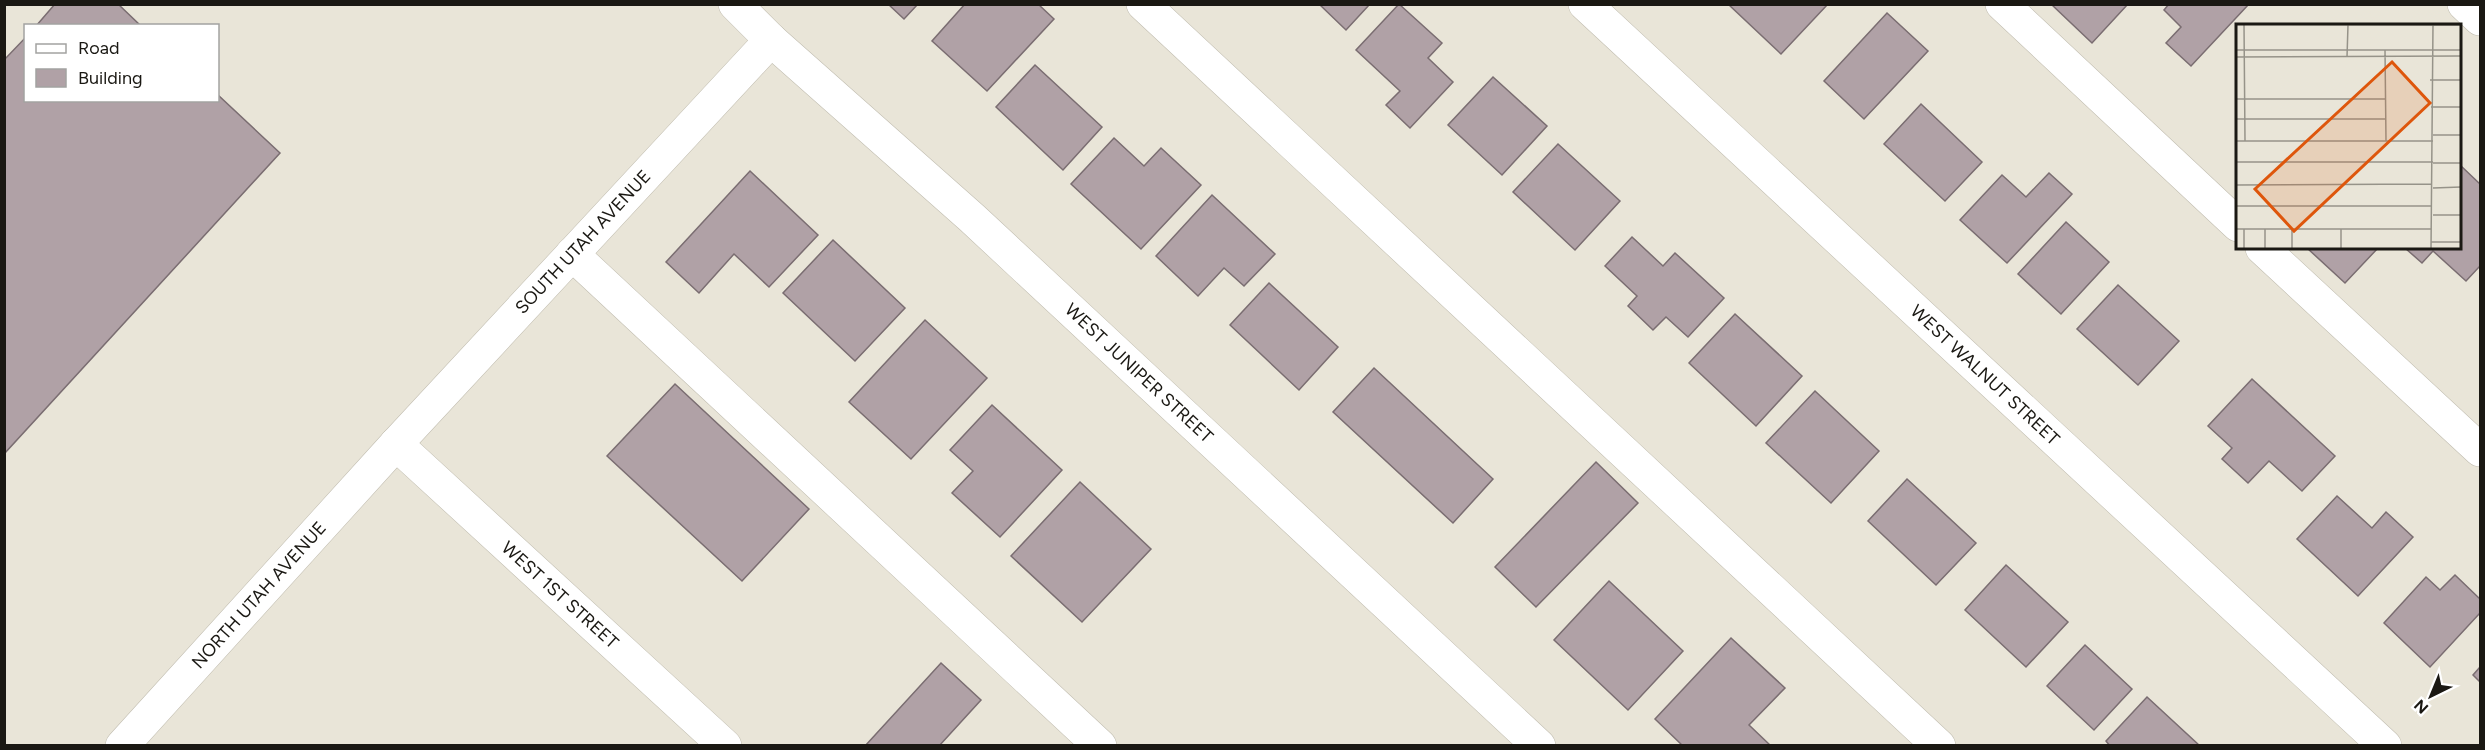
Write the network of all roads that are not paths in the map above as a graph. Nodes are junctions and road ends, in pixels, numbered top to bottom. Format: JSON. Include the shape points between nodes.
{"nodes":[{"id":1,"x":735,"y":4,"type":"edge"},
{"id":2,"x":1143,"y":4,"type":"edge"},
{"id":3,"x":1585,"y":4,"type":"edge"},
{"id":4,"x":2002,"y":4,"type":"edge"},
{"id":5,"x":2464,"y":4,"type":"edge"},
{"id":6,"x":2481,"y":20,"type":"edge"},
{"id":7,"x":771,"y":40,"type":"junction"},
{"id":8,"x":2236,"y":223,"type":"edge"},
{"id":9,"x":2263,"y":249,"type":"edge"},
{"id":10,"x":572,"y":254,"type":"junction"},
{"id":11,"x":396,"y":444,"type":"junction"},
{"id":12,"x":2481,"y":450,"type":"edge"},
{"id":13,"x":122,"y":746,"type":"edge"},
{"id":14,"x":725,"y":746,"type":"edge"},
{"id":15,"x":1100,"y":746,"type":"edge"},
{"id":16,"x":1539,"y":746,"type":"edge"},
{"id":17,"x":1939,"y":746,"type":"edge"},
{"id":18,"x":2385,"y":746,"type":"edge"}],
"edges":[{"from":1,"to":7,"type":"street","name":"WEST JUNIPER STREET"},
{"from":2,"to":17,"type":"street"},
{"from":3,"to":18,"type":"street","name":"WEST WALNUT STREET"},
{"from":4,"to":8,"type":"street"},
{"from":5,"to":6,"type":"street"},
{"from":7,"to":10,"type":"street","name":"SOUTH UTAH AVENUE"},
{"from":7,"to":16,"type":"street","name":"WEST JUNIPER STREET","via":[[972,218]]},
{"from":9,"to":12,"type":"street"},
{"from":10,"to":11,"type":"street","name":"SOUTH UTAH AVENUE"},
{"from":10,"to":15,"type":"street"},
{"from":11,"to":13,"type":"street","name":"NORTH UTAH AVENUE"},
{"from":11,"to":14,"type":"street","name":"WEST 1ST STREET"}]}
